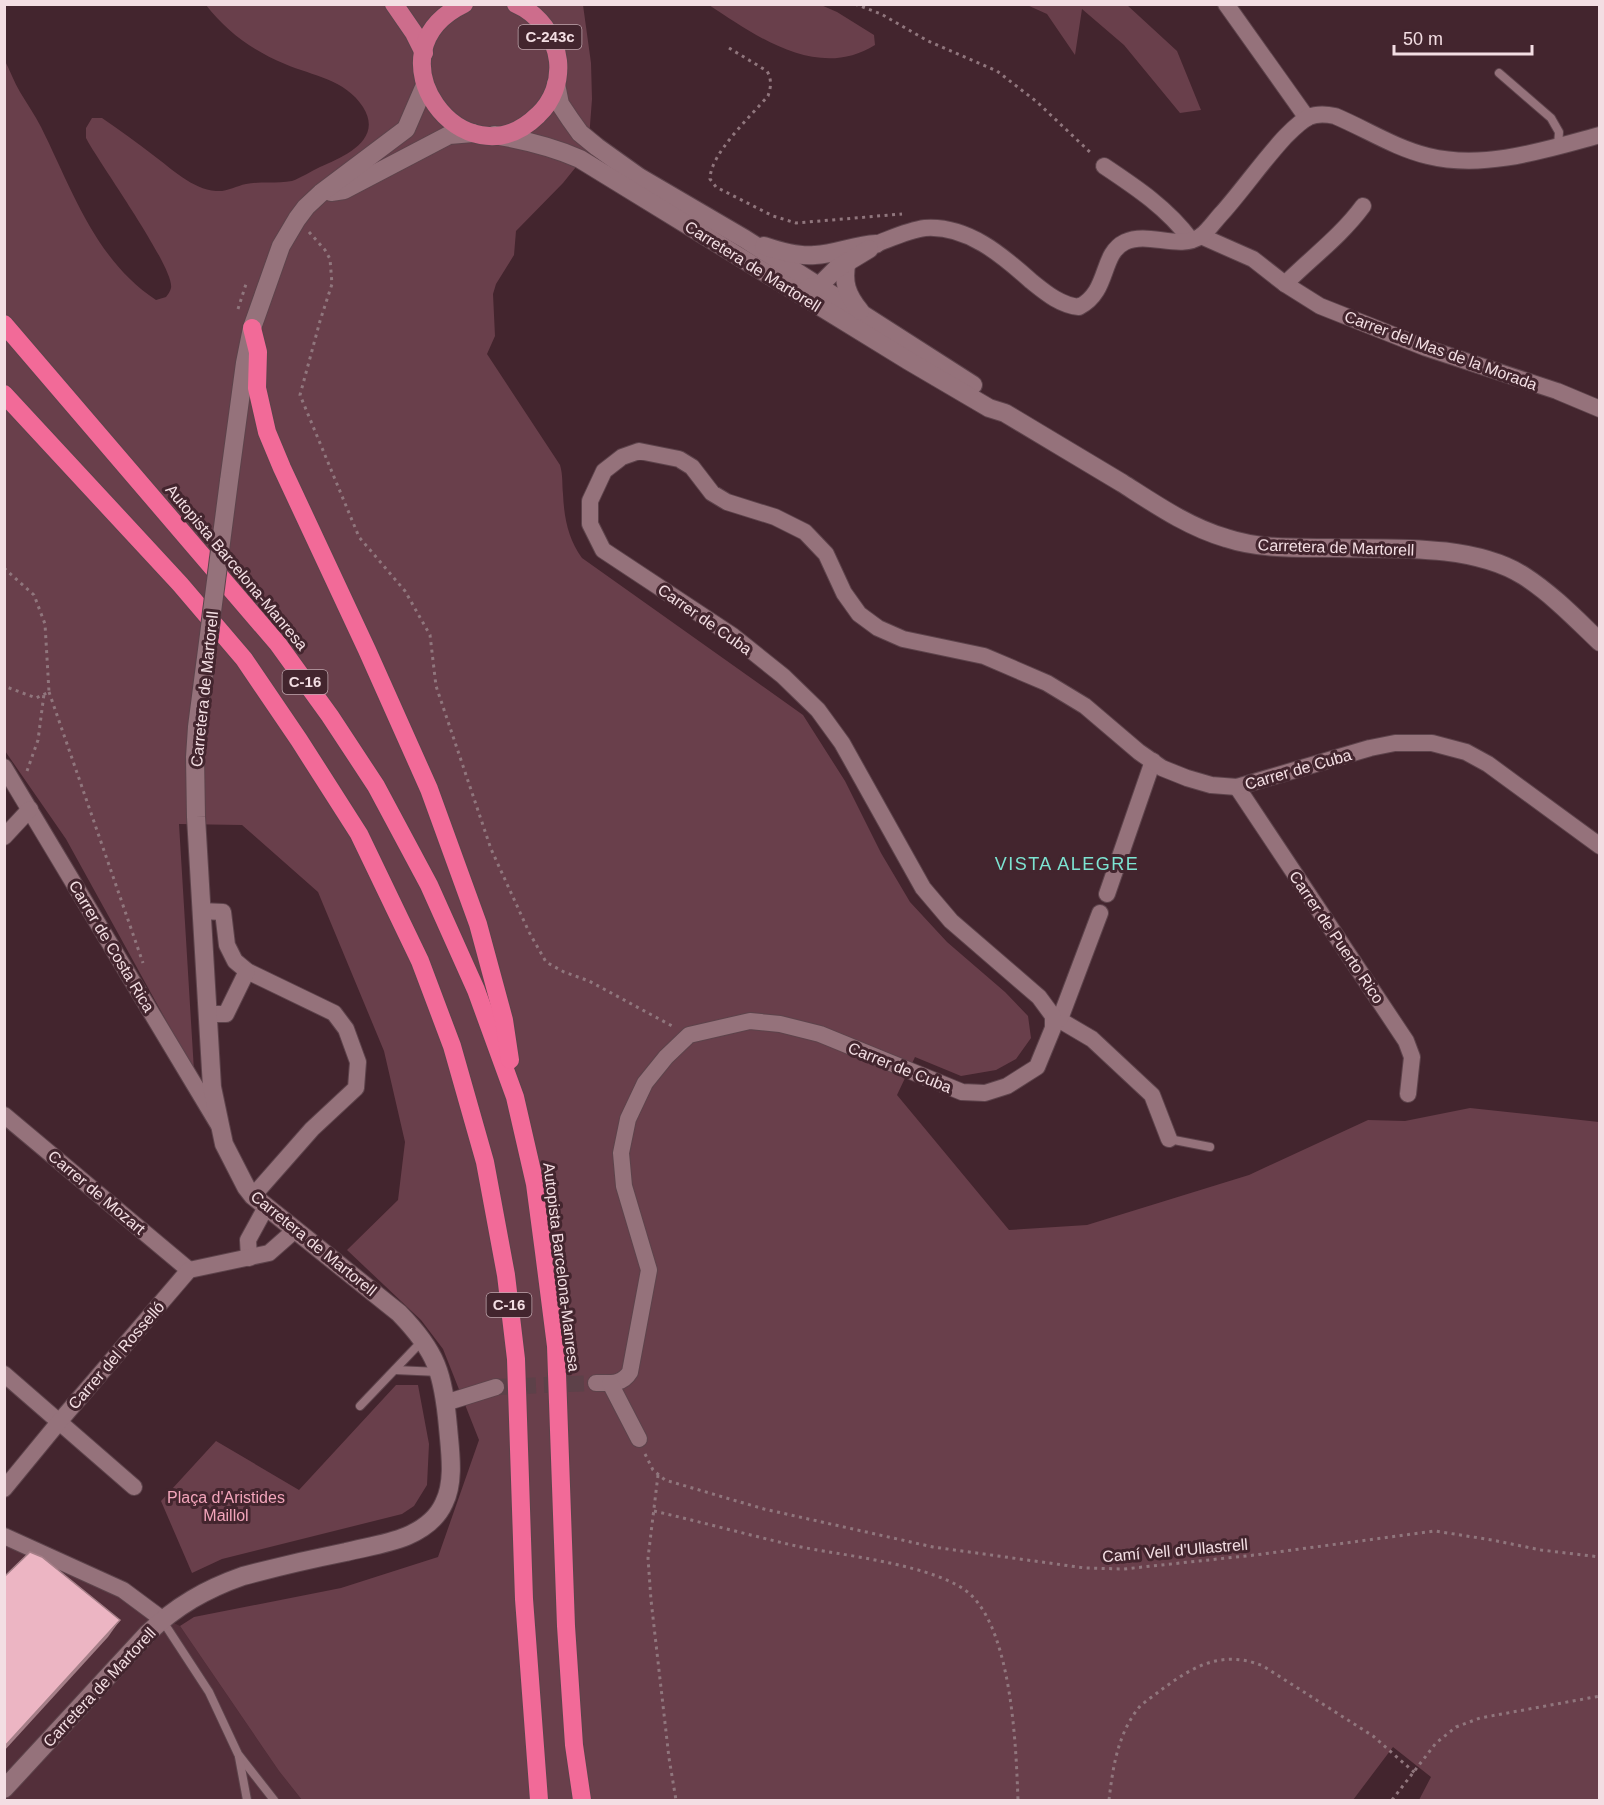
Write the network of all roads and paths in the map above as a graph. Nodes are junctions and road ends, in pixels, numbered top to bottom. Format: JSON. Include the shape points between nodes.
{"nodes":[{"id":1,"x":394,"y":4,"type":"edge"},
{"id":2,"x":464,"y":4,"type":"edge"},
{"id":3,"x":516,"y":4,"type":"edge"},
{"id":4,"x":855,"y":4,"type":"edge"},
{"id":5,"x":1226,"y":4,"type":"edge"},
{"id":6,"x":729,"y":48,"type":"dead end"},
{"id":7,"x":424,"y":53,"type":"junction"},
{"id":8,"x":1499,"y":74,"type":"dead end"},
{"id":9,"x":556,"y":84,"type":"junction"},
{"id":10,"x":425,"y":85,"type":"junction"},
{"id":11,"x":1307,"y":118,"type":"junction"},
{"id":12,"x":473,"y":133,"type":"junction"},
{"id":13,"x":494,"y":135,"type":"junction"},
{"id":14,"x":1599,"y":135,"type":"edge"},
{"id":15,"x":1558,"y":146,"type":"junction"},
{"id":16,"x":1104,"y":166,"type":"joint"},
{"id":17,"x":321,"y":193,"type":"junction"},
{"id":18,"x":1363,"y":206,"type":"dead end"},
{"id":19,"x":297,"y":219,"type":"junction"},
{"id":20,"x":926,"y":228,"type":"junction"},
{"id":21,"x":1196,"y":238,"type":"junction"},
{"id":22,"x":745,"y":239,"type":"junction"},
{"id":23,"x":876,"y":244,"type":"junction"},
{"id":24,"x":847,"y":261,"type":"junction"},
{"id":25,"x":772,"y":278,"type":"junction"},
{"id":26,"x":1285,"y":284,"type":"junction"},
{"id":27,"x":818,"y":287,"type":"junction"},
{"id":28,"x":862,"y":315,"type":"junction"},
{"id":29,"x":4,"y":324,"type":"edge"},
{"id":30,"x":252,"y":328,"type":"junction"},
{"id":31,"x":4,"y":394,"type":"edge"},
{"id":32,"x":1599,"y":409,"type":"edge"},
{"id":33,"x":1005,"y":413,"type":"junction"},
{"id":34,"x":4,"y":568,"type":"edge"},
{"id":35,"x":1599,"y":642,"type":"edge"},
{"id":36,"x":4,"y":687,"type":"edge"},
{"id":37,"x":49,"y":692,"type":"junction"},
{"id":38,"x":44,"y":694,"type":"junction"},
{"id":39,"x":1153,"y":761,"type":"junction"},
{"id":40,"x":4,"y":767,"type":"edge"},
{"id":41,"x":27,"y":773,"type":"dead end"},
{"id":42,"x":1237,"y":787,"type":"junction"},
{"id":43,"x":30,"y":809,"type":"junction"},
{"id":44,"x":4,"y":837,"type":"edge"},
{"id":45,"x":1599,"y":846,"type":"edge"},
{"id":46,"x":1107,"y":894,"type":"dead end"},
{"id":47,"x":201,"y":911,"type":"junction"},
{"id":48,"x":1100,"y":913,"type":"dead end"},
{"id":49,"x":144,"y":967,"type":"dead end"},
{"id":50,"x":247,"y":971,"type":"junction"},
{"id":51,"x":207,"y":1014,"type":"junction"},
{"id":52,"x":1057,"y":1018,"type":"junction"},
{"id":53,"x":689,"y":1035,"type":"junction"},
{"id":54,"x":1408,"y":1094,"type":"dead end"},
{"id":55,"x":515,"y":1097,"type":"junction"},
{"id":56,"x":4,"y":1115,"type":"edge"},
{"id":57,"x":219,"y":1126,"type":"junction"},
{"id":58,"x":1169,"y":1139,"type":"joint"},
{"id":59,"x":1210,"y":1147,"type":"dead end"},
{"id":60,"x":260,"y":1202,"type":"junction"},
{"id":61,"x":294,"y":1231,"type":"junction"},
{"id":62,"x":249,"y":1258,"type":"junction"},
{"id":63,"x":189,"y":1270,"type":"junction"},
{"id":64,"x":423,"y":1340,"type":"junction"},
{"id":65,"x":395,"y":1370,"type":"junction"},
{"id":66,"x":439,"y":1372,"type":"junction"},
{"id":67,"x":4,"y":1374,"type":"edge"},
{"id":68,"x":496,"y":1387,"type":"tunnel mouth"},
{"id":69,"x":445,"y":1403,"type":"junction"},
{"id":70,"x":360,"y":1406,"type":"dead end"},
{"id":71,"x":59,"y":1422,"type":"junction"},
{"id":72,"x":639,"y":1439,"type":"joint"},
{"id":73,"x":658,"y":1474,"type":"junction"},
{"id":74,"x":134,"y":1486,"type":"dead end"},
{"id":75,"x":4,"y":1490,"type":"edge"},
{"id":76,"x":654,"y":1511,"type":"junction"},
{"id":77,"x":4,"y":1536,"type":"edge"},
{"id":78,"x":1599,"y":1557,"type":"edge"},
{"id":79,"x":162,"y":1619,"type":"junction"},
{"id":80,"x":1599,"y":1696,"type":"edge"},
{"id":81,"x":238,"y":1754,"type":"junction"},
{"id":82,"x":1415,"y":1773,"type":"junction"},
{"id":83,"x":4,"y":1790,"type":"edge"},
{"id":84,"x":247,"y":1800,"type":"edge"},
{"id":85,"x":274,"y":1800,"type":"edge"},
{"id":86,"x":539,"y":1800,"type":"edge"},
{"id":87,"x":582,"y":1800,"type":"edge"},
{"id":88,"x":676,"y":1800,"type":"edge"},
{"id":89,"x":1018,"y":1800,"type":"edge"},
{"id":90,"x":1109,"y":1800,"type":"edge"},
{"id":91,"x":1392,"y":1800,"type":"edge"}],
"edges":[{"from":1,"to":7,"type":"main road"},
{"from":2,"to":7,"type":"main road","number":"C-243c","via":[[438,23]]},
{"from":3,"to":9,"type":"main road","number":"C-243c","via":[[534,16],[550,35],[557,59]]},
{"from":4,"to":16,"type":"path","via":[[997,71],[1037,102]]},
{"from":5,"to":11,"type":"street"},
{"from":6,"to":20,"type":"path","via":[[767,71],[770,89],[711,167],[710,179],[716,187],[773,216],[796,223],[916,214],[926,220]]},
{"from":7,"to":10,"type":"main road","number":"C-243c"},
{"from":8,"to":15,"type":"lane","via":[[1551,118],[1559,132]]},
{"from":9,"to":13,"type":"main road","number":"C-243c","via":[[537,117],[517,129]]},
{"from":9,"to":22,"type":"street","name":"Carretera de Martorell","number":"C-243c","via":[[560,104],[580,133],[597,147],[639,177]]},
{"from":10,"to":12,"type":"main road","number":"C-243c","via":[[440,112]]},
{"from":10,"to":17,"type":"street","name":"Carretera de Martorell","number":"C-243c","via":[[406,129]]},
{"from":11,"to":15,"type":"street","via":[[1335,116],[1400,147],[1446,160],[1488,160]]},
{"from":11,"to":21,"type":"street"},
{"from":12,"to":13,"type":"main road","number":"C-243c"},
{"from":12,"to":17,"type":"street","number":"C-243c","via":[[448,135],[344,190]]},
{"from":13,"to":25,"type":"street","name":"Carretera de Martorell","number":"C-243c","via":[[527,141],[580,159]]},
{"from":14,"to":15,"type":"street"},
{"from":16,"to":21,"type":"street","via":[[1141,190]]},
{"from":17,"to":19,"type":"street","name":"Carretera de Martorell","number":"C-243c"},
{"from":18,"to":26,"type":"street"},
{"from":19,"to":30,"type":"street","name":"Carretera de Martorell","number":"C-243c","via":[[282,246]]},
{"from":19,"to":53,"type":"path","via":[[330,259],[333,284],[300,395],[359,537],[405,591],[430,635],[436,686],[491,849],[529,932],[546,962]]},
{"from":20,"to":21,"type":"street","via":[[964,234],[987,245],[1054,299],[1079,307],[1096,295],[1111,256],[1124,242]]},
{"from":20,"to":23,"type":"street"},
{"from":21,"to":26,"type":"street","name":"Carrer del Mas de la Morada","via":[[1253,259]]},
{"from":22,"to":23,"type":"street","via":[[771,249],[813,256]]},
{"from":22,"to":27,"type":"street","name":"Carretera de Martorell","number":"C-243c"},
{"from":23,"to":24,"type":"street"},
{"from":24,"to":27,"type":"street"},
{"from":24,"to":28,"type":"street","via":[[844,281]]},
{"from":25,"to":27,"type":"street","via":[[796,286]]},
{"from":25,"to":33,"type":"street","name":"Carretera de Martorell","number":"C-243c","via":[[989,408]]},
{"from":26,"to":32,"type":"street","name":"Carrer del Mas de la Morada","via":[[1320,306]]},
{"from":27,"to":28,"type":"street","name":"Carretera de Martorell","number":"C-243c"},
{"from":28,"to":33,"type":"street","name":"Carretera de Martorell","number":"C-243c","via":[[996,400]]},
{"from":29,"to":55,"type":"highway","name":"Autopista Barcelona-Manresa","number":"C-16","via":[[278,644],[330,716],[376,786],[429,885],[476,990]]},
{"from":30,"to":47,"type":"street","name":"Carretera de Martorell","number":"C-243c","bridge":true,"via":[[197,727],[195,785]]},
{"from":30,"to":55,"type":"highway","via":[[258,352],[257,388],[267,432],[429,789],[478,924],[504,1020]]},
{"from":31,"to":86,"type":"highway","number":"C-16","via":[[244,658],[359,834],[420,961],[452,1046],[485,1162],[506,1275],[516,1359],[524,1599]]},
{"from":33,"to":35,"type":"street","name":"Carretera de Martorell","number":"C-243c","via":[[1181,519],[1225,538],[1263,546],[1405,549],[1481,558],[1522,575],[1539,587]]},
{"from":34,"to":37,"type":"path","via":[[34,595],[45,624]]},
{"from":36,"to":38,"type":"path","via":[[36,698]]},
{"from":37,"to":38,"type":"path"},
{"from":37,"to":49,"type":"path"},
{"from":38,"to":41,"type":"path","via":[[38,740]]},
{"from":39,"to":42,"type":"street","name":"Carrer de Cuba","via":[[1187,778]]},
{"from":39,"to":46,"type":"street"},
{"from":39,"to":52,"type":"street","name":"Carrer de Cuba","via":[[1085,706],[1047,683],[984,656],[903,639],[878,628],[859,614],[844,593],[826,554],[805,532],[775,517],[727,502],[712,493],[692,467],[679,459],[639,451],[622,457],[604,471],[590,501],[590,524],[603,550],[733,636],[818,710],[842,743],[923,888],[951,921],[1040,997]]},
{"from":40,"to":43,"type":"street","name":"Carrer de Costa Rica"},
{"from":42,"to":45,"type":"street","name":"Carrer de Cuba","via":[[1370,748],[1431,743],[1466,752],[1488,765]]},
{"from":42,"to":54,"type":"street","name":"Carrer de Puerto Rico","via":[[1406,1041],[1412,1057]]},
{"from":43,"to":44,"type":"street"},
{"from":43,"to":57,"type":"street","name":"Carrer de Costa Rica"},
{"from":47,"to":50,"type":"street","via":[[223,912],[228,945],[235,961]]},
{"from":47,"to":51,"type":"street","name":"Carretera de Martorell","number":"C-243c"},
{"from":48,"to":52,"type":"street"},
{"from":50,"to":51,"type":"street","via":[[226,1014]]},
{"from":50,"to":60,"type":"street","via":[[334,1014],[346,1029],[358,1062],[356,1088],[312,1129]]},
{"from":51,"to":57,"type":"street","name":"Carretera de Martorell","number":"C-243c"},
{"from":52,"to":53,"type":"street","name":"Carrer de Cuba","via":[[1037,1066],[1007,1086],[985,1093],[962,1092],[820,1034],[780,1024],[750,1021]]},
{"from":52,"to":58,"type":"street","via":[[1092,1039],[1152,1095]]},
{"from":53,"to":72,"type":"street","via":[[645,1083],[628,1119],[621,1153],[624,1186],[649,1270],[630,1372],[626,1379],[603,1383]]},
{"from":55,"to":87,"type":"highway","name":"Autopista Barcelona-Manresa","number":"C-16","via":[[535,1184],[556,1346],[566,1626]]},
{"from":56,"to":63,"type":"street","name":"Carrer de Mozart"},
{"from":57,"to":60,"type":"street","name":"Carretera de Martorell","number":"C-243c","via":[[246,1187]]},
{"from":58,"to":59,"type":"lane"},
{"from":60,"to":61,"type":"street","name":"Carretera de Martorell","number":"C-243c"},
{"from":60,"to":62,"type":"street","via":[[248,1240]]},
{"from":61,"to":62,"type":"street","via":[[268,1253]]},
{"from":61,"to":64,"type":"street","name":"Carretera de Martorell","number":"C-243c","via":[[399,1313]]},
{"from":62,"to":63,"type":"street"},
{"from":63,"to":71,"type":"street","name":"Carrer del Rosselló"},
{"from":64,"to":65,"type":"lane"},
{"from":64,"to":66,"type":"street","name":"Carretera de Martorell","number":"C-243c"},
{"from":65,"to":66,"type":"lane"},
{"from":65,"to":70,"type":"lane"},
{"from":66,"to":69,"type":"street","name":"Carretera de Martorell","number":"C-243c"},
{"from":67,"to":71,"type":"street"},
{"from":68,"to":69,"type":"street"},
{"from":69,"to":79,"type":"street","name":"Carretera de Martorell","number":"C-243c","via":[[450,1485],[444,1505],[432,1520],[401,1538],[222,1584],[186,1601]]},
{"from":71,"to":74,"type":"street"},
{"from":71,"to":75,"type":"street","name":"Carrer del Rosselló"},
{"from":72,"to":73,"type":"path","via":[[652,1470]]},
{"from":73,"to":76,"type":"path"},
{"from":73,"to":78,"type":"path","name":"Camí Vell d'Ullastrell","via":[[665,1480],[764,1509],[899,1540],[1085,1568],[1124,1569],[1435,1531]]},
{"from":76,"to":88,"type":"path","via":[[648,1558],[651,1600]]},
{"from":76,"to":89,"type":"path","via":[[796,1546],[881,1562],[947,1580],[971,1595],[992,1624],[1010,1695]]},
{"from":77,"to":79,"type":"street","via":[[123,1590]]},
{"from":79,"to":81,"type":"lane","via":[[209,1692]]},
{"from":79,"to":83,"type":"street","name":"Carretera de Martorell","number":"C-243c"},
{"from":80,"to":82,"type":"path","via":[[1480,1718],[1456,1727],[1437,1743]]},
{"from":81,"to":84,"type":"lane"},
{"from":81,"to":85,"type":"lane"},
{"from":82,"to":90,"type":"path","via":[[1373,1736],[1263,1666],[1220,1660],[1189,1670],[1136,1711],[1116,1754]]},
{"from":82,"to":91,"type":"path"}]}
